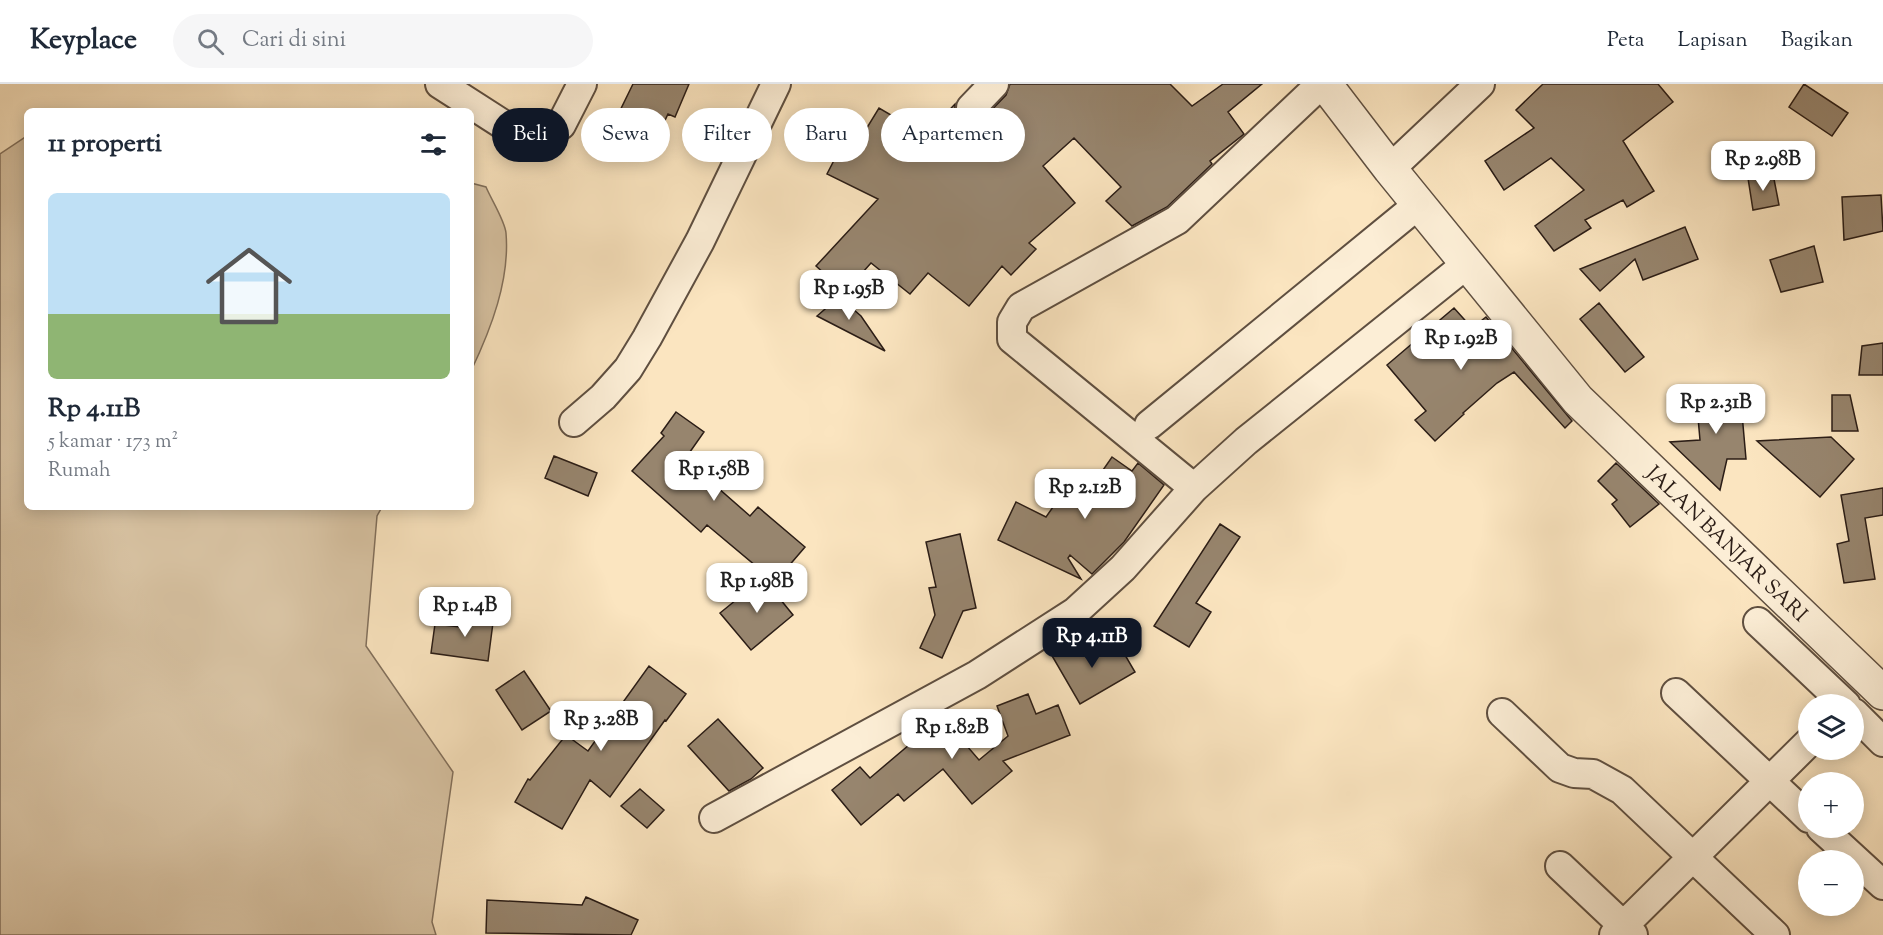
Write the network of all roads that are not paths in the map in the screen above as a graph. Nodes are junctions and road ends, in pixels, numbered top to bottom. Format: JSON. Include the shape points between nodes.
{"nodes":[{"id":1,"x":440,"y":84,"type":"edge"},
{"id":2,"x":582,"y":84,"type":"edge"},
{"id":3,"x":776,"y":84,"type":"edge"},
{"id":4,"x":994,"y":84,"type":"edge"},
{"id":5,"x":1323,"y":84,"type":"edge"},
{"id":6,"x":1480,"y":84,"type":"edge"},
{"id":7,"x":971,"y":108,"type":"dead end"},
{"id":8,"x":1390,"y":169,"type":"junction"},
{"id":9,"x":1419,"y":204,"type":"junction"},
{"id":10,"x":1468,"y":263,"type":"junction"},
{"id":11,"x":574,"y":422,"type":"dead end"},
{"id":12,"x":1149,"y":425,"type":"dead end"},
{"id":13,"x":1194,"y":488,"type":"junction"},
{"id":14,"x":1758,"y":622,"type":"dead end"},
{"id":15,"x":1877,"y":687,"type":"edge"},
{"id":16,"x":1676,"y":693,"type":"dead end"},
{"id":17,"x":1834,"y":694,"type":"edge"},
{"id":18,"x":1864,"y":695,"type":"edge"},
{"id":19,"x":1502,"y":713,"type":"dead end"},
{"id":20,"x":1864,"y":723,"type":"edge"},
{"id":21,"x":1883,"y":742,"type":"edge"},
{"id":22,"x":1798,"y":753,"type":"edge"},
{"id":23,"x":1769,"y":781,"type":"junction"},
{"id":24,"x":1798,"y":808,"type":"edge"},
{"id":25,"x":714,"y":818,"type":"dead end"},
{"id":26,"x":1832,"y":838,"type":"edge"},
{"id":27,"x":1692,"y":857,"type":"junction"},
{"id":28,"x":1560,"y":866,"type":"dead end"},
{"id":29,"x":1883,"y":885,"type":"edge"},
{"id":30,"x":1623,"y":932,"type":"edge"},
{"id":31,"x":1775,"y":935,"type":"edge"}],
"edges":[{"from":1,"to":2,"type":"street","via":[[521,136],[537,136],[561,125]]},
{"from":3,"to":11,"type":"street","via":[[700,242],[648,338],[628,369]]},
{"from":4,"to":7,"type":"street"},
{"from":5,"to":8,"type":"street","name":"JALAN BANJAR SARI"},
{"from":5,"to":13,"type":"street","via":[[1177,220],[1021,307],[1012,322],[1012,339]]},
{"from":6,"to":8,"type":"street"},
{"from":8,"to":9,"type":"street","name":"JALAN BANJAR SARI"},
{"from":9,"to":10,"type":"street","name":"JALAN BANJAR SARI"},
{"from":9,"to":12,"type":"street"},
{"from":10,"to":13,"type":"street","via":[[1246,441]]},
{"from":10,"to":15,"type":"street","name":"JALAN BANJAR SARI","via":[[1578,400]]},
{"from":13,"to":25,"type":"street","via":[[1123,568],[1075,612],[977,675]]},
{"from":14,"to":17,"type":"street"},
{"from":15,"to":18,"type":"street"},
{"from":16,"to":23,"type":"street"},
{"from":19,"to":27,"type":"street","via":[[1560,768],[1593,774],[1622,790]]},
{"from":20,"to":21,"type":"street"},
{"from":22,"to":23,"type":"street"},
{"from":23,"to":24,"type":"street"},
{"from":23,"to":27,"type":"street"},
{"from":26,"to":29,"type":"street"},
{"from":27,"to":30,"type":"street"},
{"from":27,"to":31,"type":"street"},
{"from":28,"to":30,"type":"street"}]}
